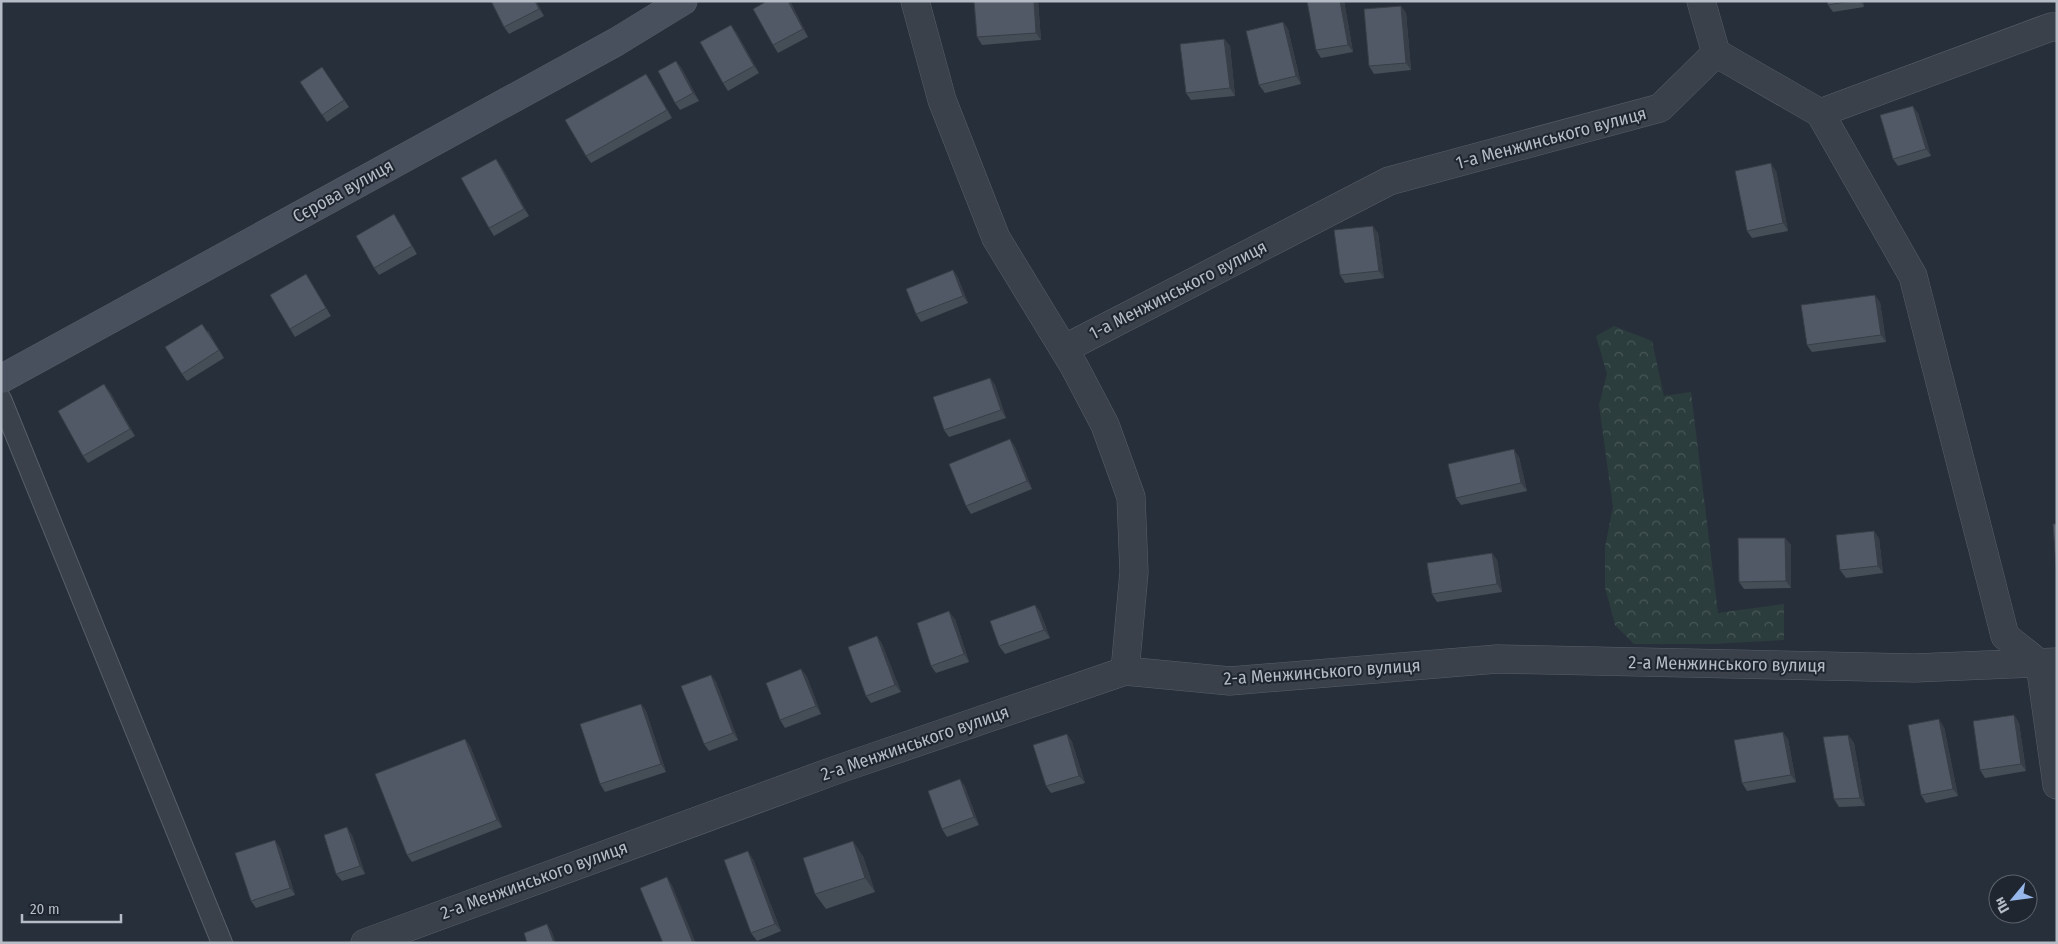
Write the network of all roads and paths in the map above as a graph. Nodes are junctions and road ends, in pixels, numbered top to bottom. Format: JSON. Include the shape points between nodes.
{"nodes":[{"id":1,"x":683,"y":1,"type":"edge"},
{"id":2,"x":915,"y":1,"type":"edge"},
{"id":3,"x":1701,"y":1,"type":"edge"},
{"id":4,"x":2057,"y":27,"type":"edge"},
{"id":5,"x":1716,"y":53,"type":"junction"},
{"id":6,"x":1820,"y":113,"type":"junction"},
{"id":7,"x":1064,"y":349,"type":"junction"},
{"id":8,"x":1,"y":378,"type":"edge"},
{"id":9,"x":1,"y":398,"type":"edge"},
{"id":10,"x":2048,"y":663,"type":"edge"},
{"id":11,"x":1125,"y":671,"type":"junction"},
{"id":12,"x":2057,"y":785,"type":"edge"},
{"id":13,"x":222,"y":943,"type":"edge"},
{"id":14,"x":365,"y":943,"type":"edge"}],
"edges":[{"from":1,"to":8,"type":"street","name":"Сєрова вулиця","via":[[616,42]]},
{"from":2,"to":7,"type":"street","via":[[942,100],[996,238]]},
{"from":3,"to":5,"type":"street"},
{"from":4,"to":6,"type":"street"},
{"from":5,"to":6,"type":"street"},
{"from":5,"to":7,"type":"street","name":"1-а Менжинського вулиця","via":[[1660,108],[1389,181]]},
{"from":6,"to":10,"type":"street","via":[[1913,276],[2005,636]]},
{"from":7,"to":11,"type":"street","via":[[1105,425],[1131,497],[1134,572]]},
{"from":9,"to":13,"type":"lane"},
{"from":10,"to":11,"type":"street","name":"2-а Менжинського вулиця","via":[[1915,668],[1497,659],[1230,681]]},
{"from":10,"to":12,"type":"street"},
{"from":11,"to":14,"type":"street","name":"2-а Менжинського вулиця","via":[[836,770]]}]}
